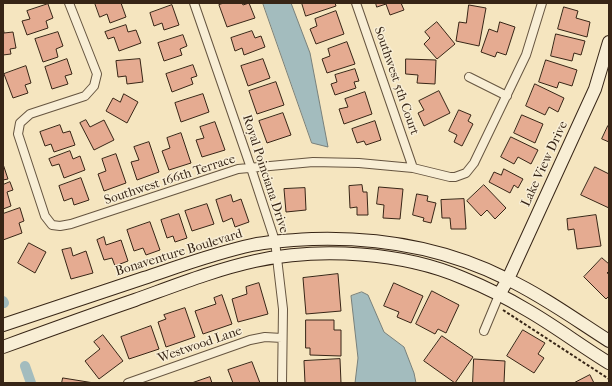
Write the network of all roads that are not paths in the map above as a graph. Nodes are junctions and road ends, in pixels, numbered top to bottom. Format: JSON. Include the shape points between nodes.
{"nodes":[{"id":1,"x":69,"y":3,"type":"edge"},
{"id":2,"x":194,"y":3,"type":"edge"},
{"id":3,"x":356,"y":3,"type":"edge"},
{"id":4,"x":542,"y":3,"type":"edge"},
{"id":5,"x":609,"y":42,"type":"edge"},
{"id":6,"x":469,"y":77,"type":"dead end"},
{"id":7,"x":507,"y":96,"type":"junction"},
{"id":8,"x":251,"y":168,"type":"junction"},
{"id":9,"x":413,"y":168,"type":"junction"},
{"id":10,"x":275,"y":241,"type":"junction"},
{"id":11,"x":276,"y":257,"type":"junction"},
{"id":12,"x":508,"y":279,"type":"junction"},
{"id":13,"x":497,"y":300,"type":"junction"},
{"id":14,"x":3,"y":325,"type":"edge"},
{"id":15,"x":484,"y":331,"type":"dead end"},
{"id":16,"x":282,"y":338,"type":"junction"},
{"id":17,"x":609,"y":341,"type":"edge"},
{"id":18,"x":3,"y":346,"type":"edge"},
{"id":19,"x":609,"y":363,"type":"edge"},
{"id":20,"x":128,"y":383,"type":"edge"},
{"id":21,"x":282,"y":383,"type":"edge"}],
"edges":[{"from":1,"to":8,"type":"street","name":"Southwest 166th Terrace","via":[[97,74],[94,86],[85,96],[30,114],[20,123],[18,134],[45,216],[52,225],[71,224],[238,169]]},
{"from":2,"to":8,"type":"street","name":"Royal Poinciana Drive"},
{"from":3,"to":9,"type":"street","name":"Southwest 5th Court"},
{"from":4,"to":7,"type":"street","via":[[526,55]]},
{"from":5,"to":12,"type":"main road","name":"Lake View Drive","via":[[595,89]]},
{"from":6,"to":7,"type":"street"},
{"from":7,"to":9,"type":"street","name":"Southwest 166th Terrace","via":[[470,169],[462,175],[450,177]]},
{"from":8,"to":9,"type":"street","name":"Southwest 166th Terrace","via":[[313,162]]},
{"from":8,"to":10,"type":"street","name":"Royal Poinciana Drive"},
{"from":10,"to":11,"type":"street","name":"Royal Poinciana Drive"},
{"from":10,"to":12,"type":"main road","name":"Bonaventure Boulevard","via":[[339,238],[404,244],[431,250]]},
{"from":10,"to":14,"type":"main road","name":"Bonaventure Boulevard","via":[[205,257]]},
{"from":11,"to":13,"type":"main road","via":[[306,254],[374,255],[427,266],[462,277]]},
{"from":11,"to":16,"type":"street","name":"Royal Poinciana Drive","via":[[283,309]]},
{"from":11,"to":18,"type":"main road","via":[[211,273]]},
{"from":12,"to":13,"type":"main road","name":"Lake View Drive"},
{"from":12,"to":17,"type":"main road","name":"Bonaventure Boulevard"},
{"from":13,"to":15,"type":"street"},
{"from":13,"to":19,"type":"main road","via":[[528,310]]},
{"from":16,"to":20,"type":"street","name":"Westwood Lane","via":[[265,337],[250,340]]},
{"from":16,"to":21,"type":"street","name":"Royal Poinciana Drive"}]}
